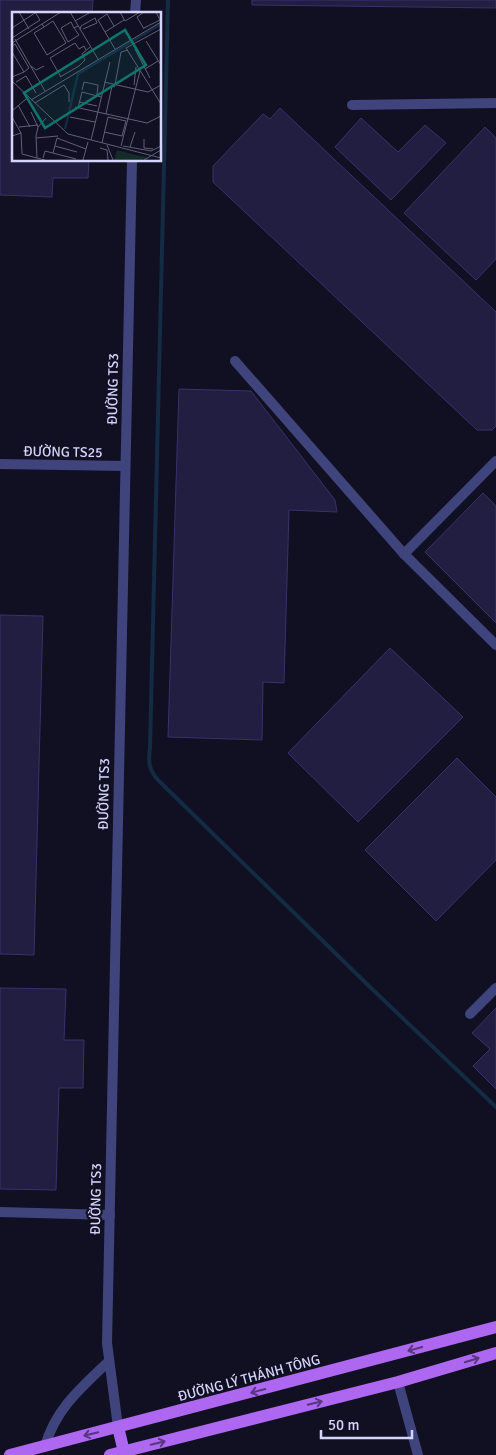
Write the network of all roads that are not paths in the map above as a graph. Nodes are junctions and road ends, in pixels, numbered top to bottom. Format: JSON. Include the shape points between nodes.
{"nodes":[{"id":1,"x":496,"y":103,"type":"edge"},
{"id":2,"x":352,"y":104,"type":"dead end"},
{"id":3,"x":132,"y":161,"type":"edge"},
{"id":4,"x":235,"y":361,"type":"dead end"},
{"id":5,"x":496,"y":461,"type":"edge"},
{"id":6,"x":0,"y":464,"type":"edge"},
{"id":7,"x":125,"y":466,"type":"junction"},
{"id":8,"x":404,"y":554,"type":"junction"},
{"id":9,"x":496,"y":645,"type":"edge"},
{"id":10,"x":496,"y":988,"type":"edge"},
{"id":11,"x":470,"y":1014,"type":"dead end"},
{"id":12,"x":0,"y":1212,"type":"edge"},
{"id":13,"x":110,"y":1215,"type":"junction"},
{"id":14,"x":496,"y":1328,"type":"edge"},
{"id":15,"x":496,"y":1353,"type":"edge"},
{"id":16,"x":109,"y":1360,"type":"junction"},
{"id":17,"x":398,"y":1382,"type":"junction"},
{"id":18,"x":118,"y":1427,"type":"junction"},
{"id":19,"x":45,"y":1446,"type":"junction"},
{"id":20,"x":124,"y":1452,"type":"junction"},
{"id":21,"x":10,"y":1455,"type":"edge"},
{"id":22,"x":110,"y":1455,"type":"edge"},
{"id":23,"x":418,"y":1455,"type":"edge"}],
"edges":[{"from":1,"to":2,"type":"street"},
{"from":3,"to":7,"type":"street","name":"ĐƯỜNG TS3"},
{"from":4,"to":8,"type":"street"},
{"from":5,"to":8,"type":"street"},
{"from":6,"to":7,"type":"street","name":"ĐƯỜNG TS25"},
{"from":7,"to":13,"type":"street","name":"ĐƯỜNG TS3"},
{"from":8,"to":9,"type":"street"},
{"from":10,"to":11,"type":"street"},
{"from":12,"to":13,"type":"street"},
{"from":13,"to":16,"type":"street","name":"ĐƯỜNG TS3"},
{"from":14,"to":18,"type":"main road","name":"ĐƯỜNG LÝ THÁNH TÔNG","one_way":true},
{"from":17,"to":15,"type":"main road","one_way":true},
{"from":16,"to":18,"type":"street","name":"ĐƯỜNG TS3"},
{"from":16,"to":19,"type":"street","via":[[60,1412]]},
{"from":20,"to":17,"type":"main road","one_way":true},
{"from":17,"to":23,"type":"street"},
{"from":18,"to":19,"type":"main road","name":"ĐƯỜNG LÝ THÁNH TÔNG","one_way":true},
{"from":18,"to":20,"type":"main road"},
{"from":19,"to":21,"type":"main road","name":"ĐƯỜNG LÝ THÁNH TÔNG"},
{"from":20,"to":22,"type":"main road"}]}
